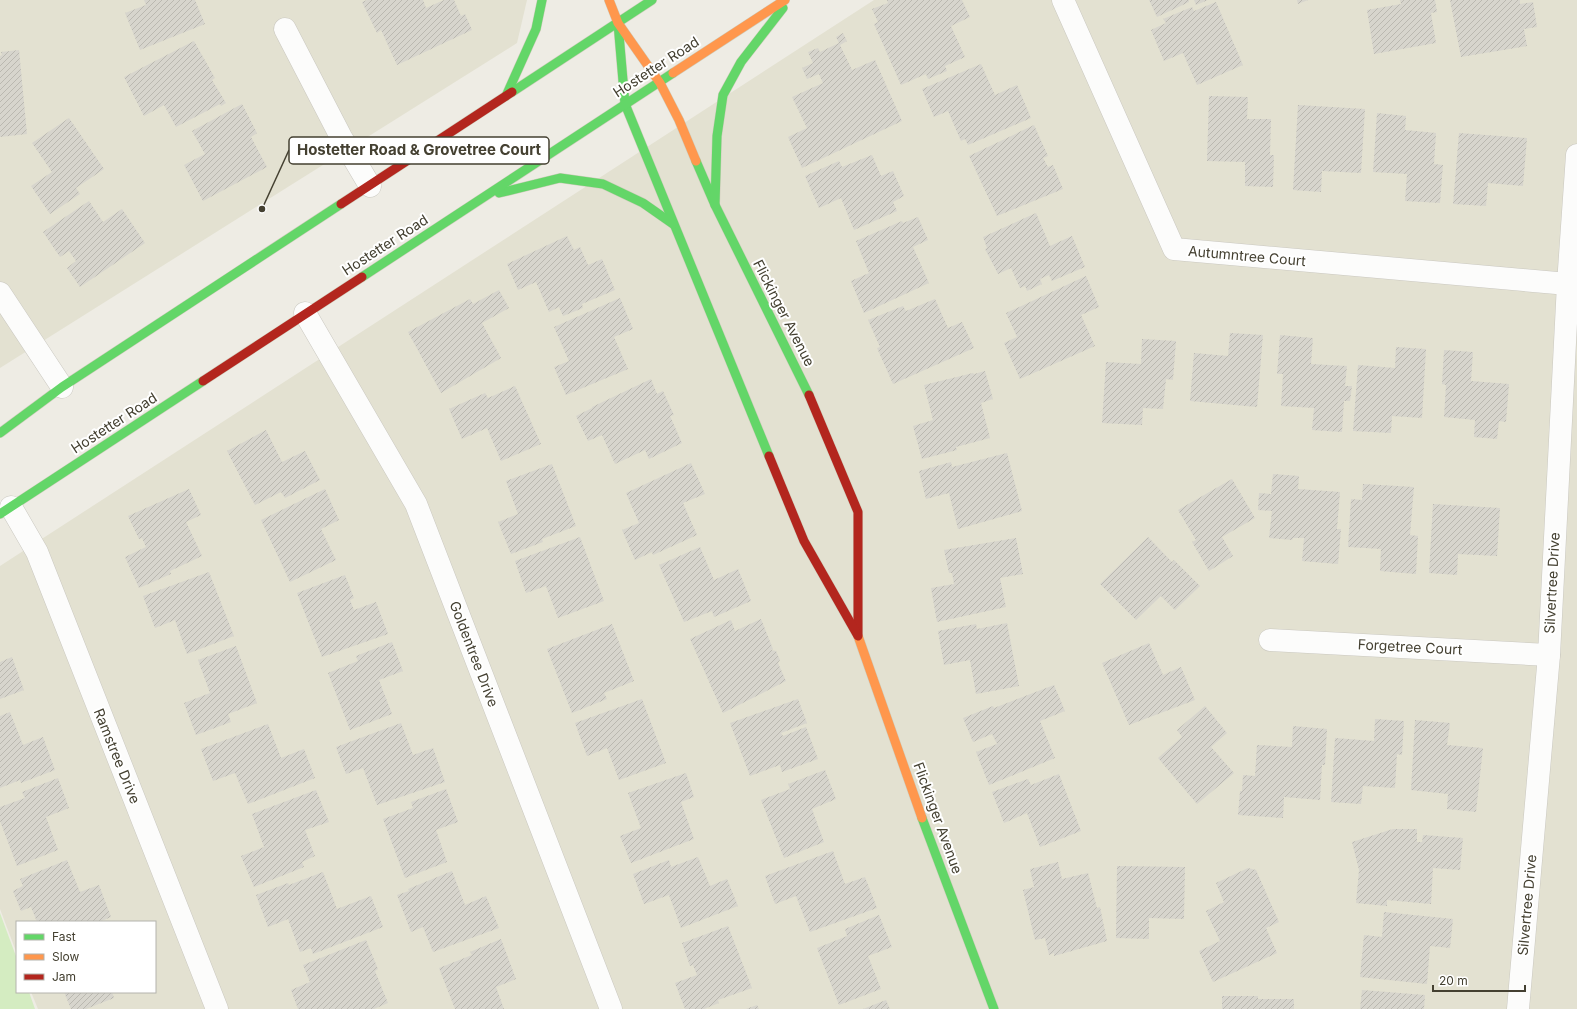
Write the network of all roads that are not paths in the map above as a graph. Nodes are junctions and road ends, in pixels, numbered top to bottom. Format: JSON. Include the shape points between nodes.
{"nodes":[{"id":1,"x":542,"y":0,"type":"edge"},
{"id":2,"x":609,"y":0,"type":"edge"},
{"id":3,"x":652,"y":0,"type":"edge"},
{"id":4,"x":785,"y":0,"type":"edge"},
{"id":5,"x":789,"y":0,"type":"edge"},
{"id":6,"x":1063,"y":0,"type":"edge"},
{"id":7,"x":618,"y":23,"type":"junction"},
{"id":8,"x":285,"y":29,"type":"dead end"},
{"id":9,"x":660,"y":83,"type":"junction"},
{"id":10,"x":506,"y":96,"type":"junction"},
{"id":11,"x":625,"y":104,"type":"junction"},
{"id":12,"x":1577,"y":155,"type":"edge"},
{"id":13,"x":370,"y":186,"type":"junction"},
{"id":14,"x":482,"y":198,"type":"junction"},
{"id":15,"x":715,"y":205,"type":"junction"},
{"id":16,"x":673,"y":224,"type":"junction"},
{"id":17,"x":1568,"y":284,"type":"junction"},
{"id":18,"x":0,"y":292,"type":"edge"},
{"id":19,"x":305,"y":314,"type":"junction"},
{"id":20,"x":62,"y":387,"type":"junction"},
{"id":21,"x":0,"y":433,"type":"edge"},
{"id":22,"x":6,"y":511,"type":"edge"},
{"id":23,"x":858,"y":635,"type":"junction"},
{"id":24,"x":1270,"y":640,"type":"dead end"},
{"id":25,"x":1549,"y":655,"type":"junction"},
{"id":26,"x":217,"y":1009,"type":"edge"},
{"id":27,"x":612,"y":1009,"type":"edge"},
{"id":28,"x":994,"y":1009,"type":"edge"},
{"id":29,"x":1518,"y":1009,"type":"edge"}],
"edges":[{"from":1,"to":10,"type":"main road","via":[[536,29]]},
{"from":2,"to":7,"type":"main road","name":"Flickinger Avenue"},
{"from":3,"to":7,"type":"main road"},
{"from":4,"to":9,"type":"main road","name":"Hostetter Road","via":[[689,61]]},
{"from":5,"to":15,"type":"main road","via":[[740,62],[723,95],[717,136]]},
{"from":6,"to":17,"type":"street","name":"Autumntree Court","via":[[1174,249]]},
{"from":7,"to":9,"type":"main road","name":"Flickinger Avenue"},
{"from":7,"to":10,"type":"main road"},
{"from":7,"to":11,"type":"main road","name":"Flickinger Avenue"},
{"from":8,"to":13,"type":"street","via":[[341,137]]},
{"from":9,"to":11,"type":"main road","name":"Hostetter Road"},
{"from":9,"to":15,"type":"main road","name":"Flickinger Avenue","via":[[679,120]]},
{"from":10,"to":13,"type":"main road"},
{"from":11,"to":14,"type":"main road","name":"Hostetter Road"},
{"from":11,"to":16,"type":"main road","name":"Flickinger Avenue"},
{"from":12,"to":17,"type":"street","name":"Silvertree Drive"},
{"from":13,"to":20,"type":"main road"},
{"from":14,"to":16,"type":"main road","via":[[560,178],[603,184],[643,203]]},
{"from":14,"to":19,"type":"main road","name":"Hostetter Road"},
{"from":15,"to":23,"type":"main road","name":"Flickinger Avenue","via":[[802,379],[858,512]]},
{"from":16,"to":23,"type":"main road","name":"Flickinger Avenue","via":[[804,541]]},
{"from":17,"to":25,"type":"street","name":"Silvertree Drive"},
{"from":18,"to":20,"type":"street"},
{"from":19,"to":22,"type":"main road","name":"Hostetter Road"},
{"from":19,"to":27,"type":"street","name":"Goldentree Drive","via":[[416,504]]},
{"from":20,"to":21,"type":"main road"},
{"from":22,"to":26,"type":"street","name":"Ramstree Drive","via":[[37,552]]},
{"from":23,"to":28,"type":"main road","name":"Flickinger Avenue","via":[[932,846]]},
{"from":24,"to":25,"type":"street","name":"Forgetree Court"},
{"from":25,"to":29,"type":"street","name":"Silvertree Drive"}]}
